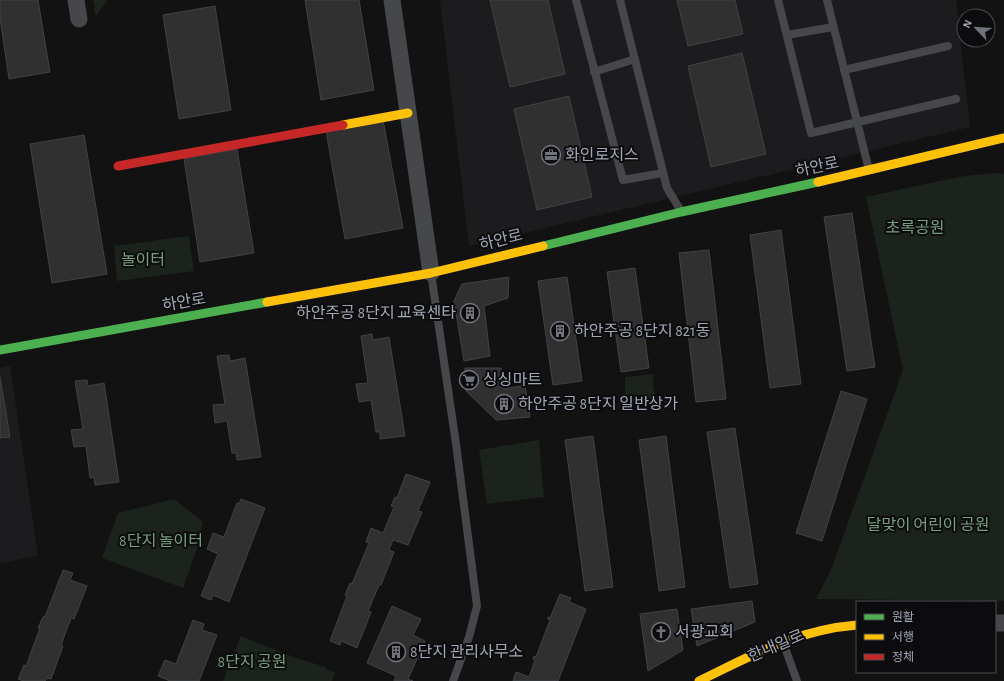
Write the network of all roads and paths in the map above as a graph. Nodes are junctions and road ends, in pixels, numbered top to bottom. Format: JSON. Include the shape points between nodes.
{"nodes":[{"id":1,"x":76,"y":0,"type":"edge"},
{"id":2,"x":576,"y":0,"type":"edge"},
{"id":3,"x":620,"y":0,"type":"edge"},
{"id":4,"x":778,"y":0,"type":"edge"},
{"id":5,"x":827,"y":0,"type":"edge"},
{"id":6,"x":394,"y":3,"type":"edge"},
{"id":7,"x":79,"y":19,"type":"dead end"},
{"id":8,"x":833,"y":27,"type":"junction"},
{"id":9,"x":787,"y":35,"type":"junction"},
{"id":10,"x":948,"y":46,"type":"dead end"},
{"id":11,"x":635,"y":60,"type":"junction"},
{"id":12,"x":844,"y":70,"type":"junction"},
{"id":13,"x":594,"y":72,"type":"junction"},
{"id":14,"x":956,"y":100,"type":"dead end"},
{"id":15,"x":408,"y":113,"type":"junction"},
{"id":16,"x":857,"y":123,"type":"junction"},
{"id":17,"x":1004,"y":138,"type":"edge"},
{"id":18,"x":118,"y":166,"type":"dead end"},
{"id":19,"x":869,"y":171,"type":"junction"},
{"id":20,"x":663,"y":172,"type":"junction"},
{"id":21,"x":681,"y":212,"type":"junction"},
{"id":22,"x":431,"y":273,"type":"junction"},
{"id":23,"x":0,"y":350,"type":"edge"},
{"id":24,"x":856,"y":625,"type":"edge"},
{"id":25,"x":783,"y":641,"type":"junction"},
{"id":26,"x":453,"y":681,"type":"edge"},
{"id":27,"x":698,"y":681,"type":"edge"},
{"id":28,"x":797,"y":681,"type":"edge"}],
"edges":[{"from":1,"to":7,"type":"street"},
{"from":2,"to":13,"type":"lane"},
{"from":3,"to":11,"type":"lane"},
{"from":4,"to":9,"type":"lane"},
{"from":5,"to":8,"type":"lane"},
{"from":6,"to":15,"type":"street"},
{"from":8,"to":9,"type":"lane"},
{"from":8,"to":12,"type":"lane"},
{"from":9,"to":16,"type":"lane","via":[[812,133]]},
{"from":10,"to":12,"type":"lane"},
{"from":11,"to":13,"type":"lane"},
{"from":11,"to":20,"type":"lane"},
{"from":12,"to":16,"type":"lane"},
{"from":13,"to":20,"type":"lane","via":[[623,180]]},
{"from":14,"to":16,"type":"lane"},
{"from":15,"to":18,"type":"street"},
{"from":15,"to":22,"type":"street"},
{"from":16,"to":19,"type":"lane"},
{"from":17,"to":19,"type":"street","name":"하안로"},
{"from":19,"to":21,"type":"street","name":"하안로"},
{"from":20,"to":21,"type":"lane","via":[[667,188]]},
{"from":21,"to":22,"type":"street","name":"하안로"},
{"from":22,"to":23,"type":"street","name":"하안로"},
{"from":22,"to":26,"type":"lane","via":[[477,606],[470,637]]},
{"from":24,"to":25,"type":"street","name":"한내일로","via":[[814,630]]},
{"from":25,"to":27,"type":"street","name":"한내일로"},
{"from":25,"to":28,"type":"lane"}]}
